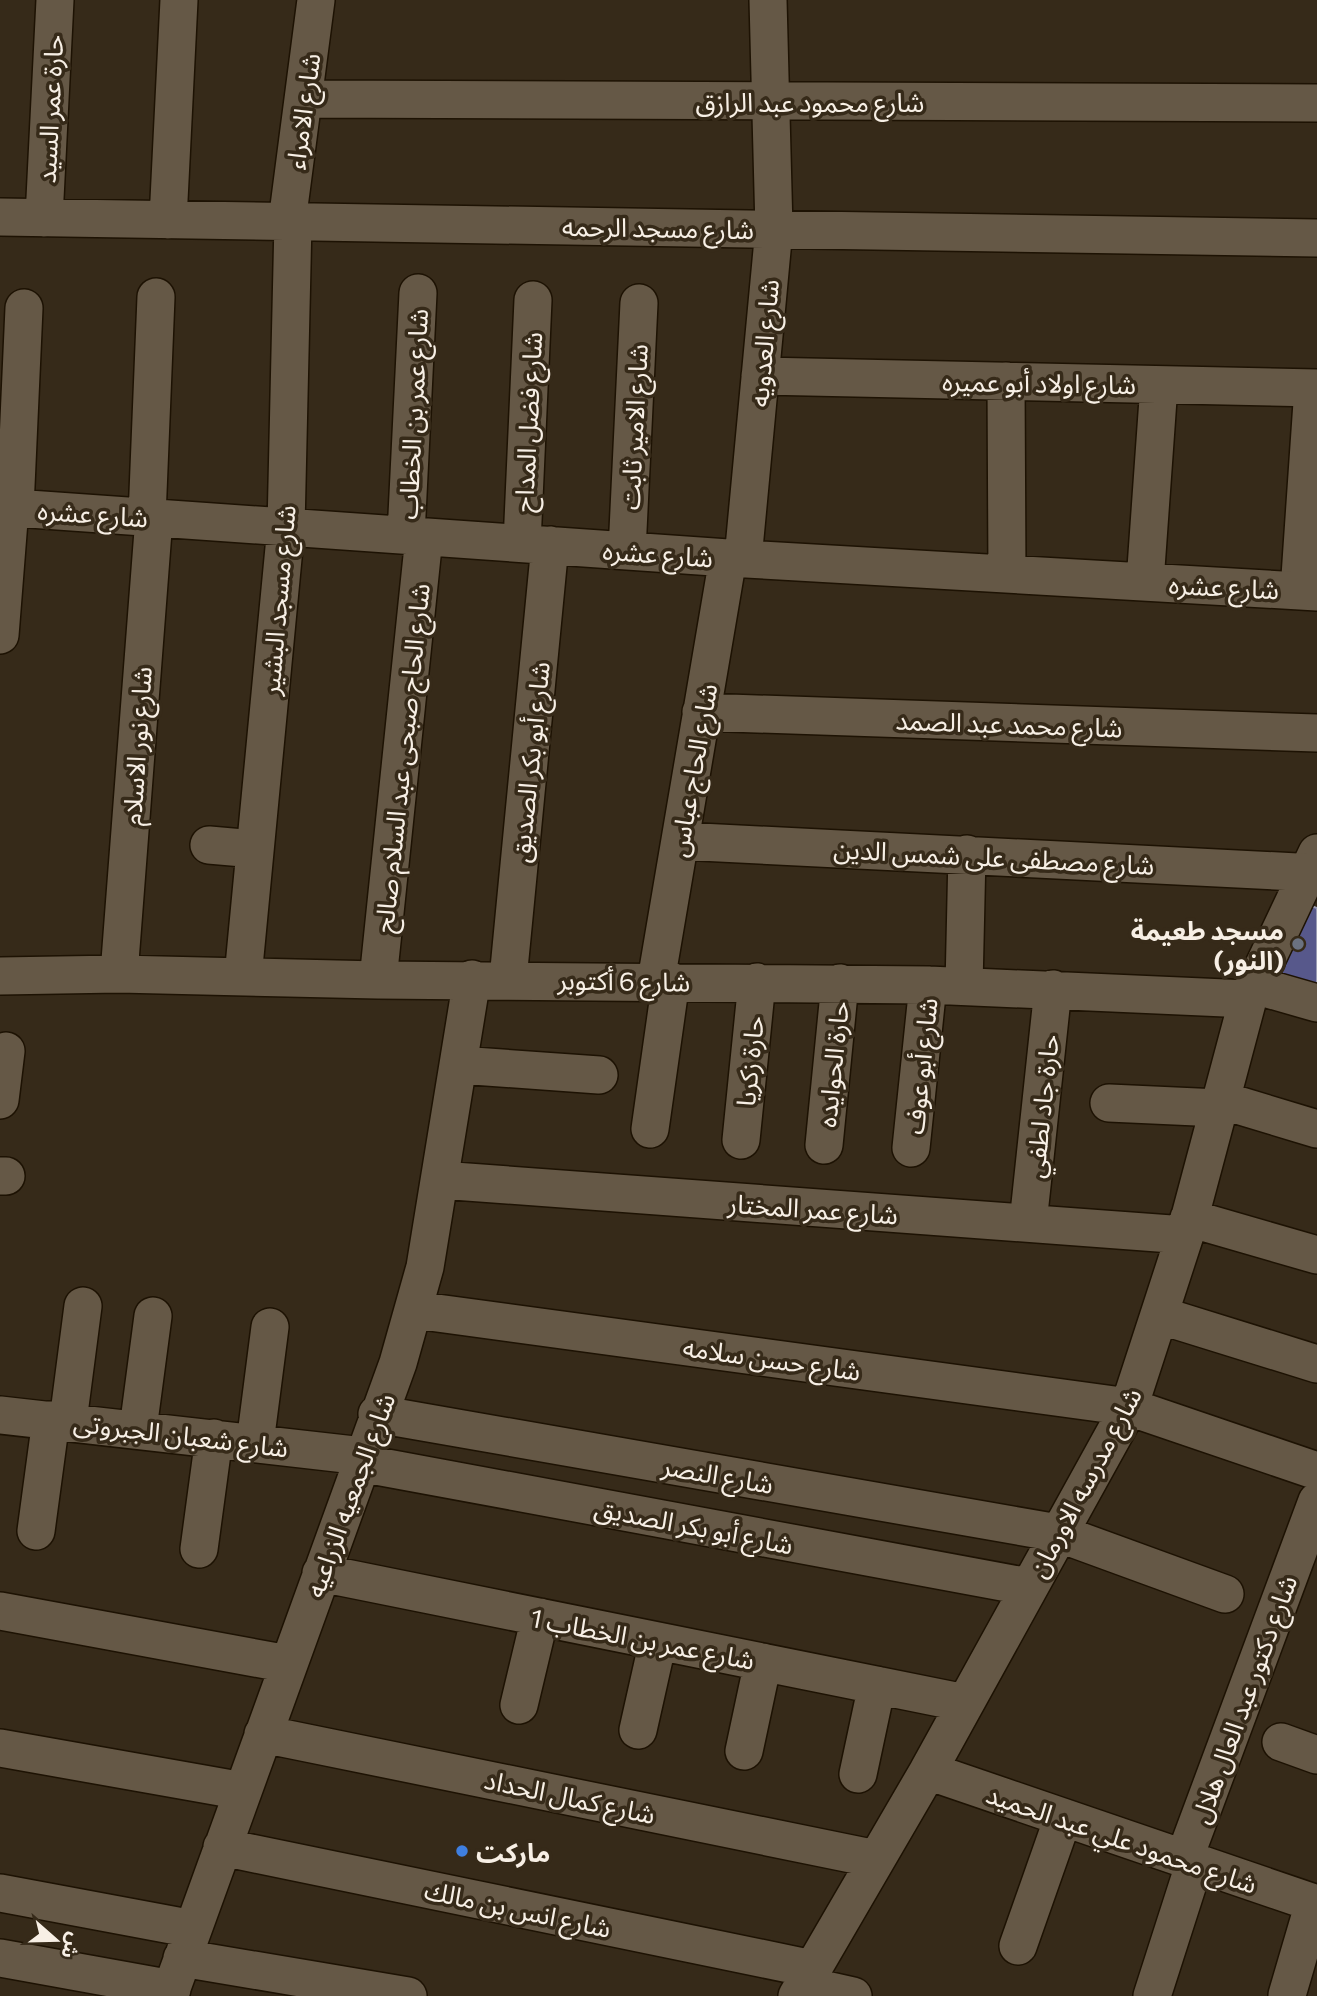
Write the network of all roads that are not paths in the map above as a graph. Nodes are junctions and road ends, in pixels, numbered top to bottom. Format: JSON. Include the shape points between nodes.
{"nodes":[{"id":1,"x":55,"y":0,"type":"edge"},
{"id":2,"x":179,"y":0,"type":"edge"},
{"id":3,"x":316,"y":0,"type":"edge"},
{"id":4,"x":768,"y":0,"type":"edge"},
{"id":5,"x":303,"y":99,"type":"junction"},
{"id":6,"x":771,"y":100,"type":"junction"},
{"id":7,"x":1317,"y":103,"type":"edge"},
{"id":8,"x":0,"y":217,"type":"edge"},
{"id":9,"x":44,"y":218,"type":"junction"},
{"id":10,"x":168,"y":220,"type":"junction"},
{"id":11,"x":290,"y":222,"type":"junction"},
{"id":12,"x":774,"y":229,"type":"junction"},
{"id":13,"x":1317,"y":238,"type":"edge"},
{"id":14,"x":418,"y":293,"type":"dead end"},
{"id":15,"x":156,"y":297,"type":"dead end"},
{"id":16,"x":533,"y":300,"type":"dead end"},
{"id":17,"x":639,"y":303,"type":"dead end"},
{"id":18,"x":24,"y":308,"type":"dead end"},
{"id":19,"x":760,"y":376,"type":"junction"},
{"id":20,"x":1006,"y":381,"type":"junction"},
{"id":21,"x":1159,"y":385,"type":"junction"},
{"id":22,"x":1315,"y":388,"type":"edge"},
{"id":23,"x":8,"y":508,"type":"edge"},
{"id":24,"x":150,"y":517,"type":"junction"},
{"id":25,"x":286,"y":527,"type":"junction"},
{"id":26,"x":415,"y":536,"type":"junction"},
{"id":27,"x":536,"y":544,"type":"junction"},
{"id":28,"x":627,"y":551,"type":"junction"},
{"id":29,"x":735,"y":558,"type":"junction"},
{"id":30,"x":1007,"y":574,"type":"junction"},
{"id":31,"x":1144,"y":582,"type":"junction"},
{"id":32,"x":1308,"y":591,"type":"edge"},
{"id":33,"x":0,"y":635,"type":"edge"},
{"id":34,"x":701,"y":712,"type":"junction"},
{"id":35,"x":1317,"y":733,"type":"edge"},
{"id":36,"x":680,"y":841,"type":"junction"},
{"id":37,"x":209,"y":845,"type":"dead end"},
{"id":38,"x":255,"y":849,"type":"junction"},
{"id":39,"x":968,"y":854,"type":"junction"},
{"id":40,"x":1314,"y":865,"type":"edge"},
{"id":41,"x":119,"y":974,"type":"junction"},
{"id":42,"x":0,"y":976,"type":"edge"},
{"id":43,"x":243,"y":977,"type":"junction"},
{"id":44,"x":472,"y":979,"type":"junction"},
{"id":45,"x":508,"y":979,"type":"junction"},
{"id":46,"x":378,"y":980,"type":"junction"},
{"id":47,"x":664,"y":981,"type":"junction"},
{"id":48,"x":757,"y":982,"type":"junction"},
{"id":49,"x":840,"y":983,"type":"junction"},
{"id":50,"x":928,"y":985,"type":"junction"},
{"id":51,"x":964,"y":986,"type":"junction"},
{"id":52,"x":1054,"y":989,"type":"junction"},
{"id":53,"x":1251,"y":992,"type":"junction"},
{"id":54,"x":1317,"y":1003,"type":"edge"},
{"id":55,"x":6,"y":1051,"type":"dead end"},
{"id":56,"x":459,"y":1065,"type":"junction"},
{"id":57,"x":599,"y":1075,"type":"dead end"},
{"id":58,"x":0,"y":1100,"type":"edge"},
{"id":59,"x":1109,"y":1102,"type":"dead end"},
{"id":60,"x":1220,"y":1104,"type":"junction"},
{"id":61,"x":650,"y":1129,"type":"dead end"},
{"id":62,"x":1317,"y":1129,"type":"edge"},
{"id":63,"x":741,"y":1140,"type":"dead end"},
{"id":64,"x":824,"y":1145,"type":"dead end"},
{"id":65,"x":911,"y":1148,"type":"dead end"},
{"id":66,"x":440,"y":1180,"type":"junction"},
{"id":67,"x":1028,"y":1223,"type":"junction"},
{"id":68,"x":1187,"y":1226,"type":"junction"},
{"id":69,"x":1317,"y":1255,"type":"edge"},
{"id":70,"x":83,"y":1306,"type":"dead end"},
{"id":71,"x":415,"y":1310,"type":"junction"},
{"id":72,"x":1159,"y":1315,"type":"junction"},
{"id":73,"x":153,"y":1316,"type":"dead end"},
{"id":74,"x":270,"y":1327,"type":"dead end"},
{"id":75,"x":1317,"y":1364,"type":"edge"},
{"id":76,"x":1129,"y":1407,"type":"junction"},
{"id":77,"x":377,"y":1414,"type":"junction"},
{"id":78,"x":0,"y":1415,"type":"edge"},
{"id":79,"x":59,"y":1420,"type":"junction"},
{"id":80,"x":138,"y":1429,"type":"junction"},
{"id":81,"x":214,"y":1438,"type":"junction"},
{"id":82,"x":255,"y":1443,"type":"junction"},
{"id":83,"x":361,"y":1460,"type":"junction"},
{"id":84,"x":1317,"y":1471,"type":"edge"},
{"id":85,"x":1317,"y":1501,"type":"edge"},
{"id":86,"x":36,"y":1531,"type":"dead end"},
{"id":87,"x":1058,"y":1534,"type":"junction"},
{"id":88,"x":200,"y":1549,"type":"dead end"},
{"id":89,"x":321,"y":1573,"type":"junction"},
{"id":90,"x":1028,"y":1587,"type":"junction"},
{"id":91,"x":1225,"y":1594,"type":"dead end"},
{"id":92,"x":0,"y":1611,"type":"edge"},
{"id":93,"x":540,"y":1617,"type":"junction"},
{"id":94,"x":658,"y":1641,"type":"junction"},
{"id":95,"x":763,"y":1662,"type":"junction"},
{"id":96,"x":288,"y":1664,"type":"junction"},
{"id":97,"x":877,"y":1685,"type":"junction"},
{"id":98,"x":965,"y":1703,"type":"junction"},
{"id":99,"x":519,"y":1705,"type":"dead end"},
{"id":100,"x":638,"y":1730,"type":"dead end"},
{"id":101,"x":263,"y":1734,"type":"junction"},
{"id":102,"x":1281,"y":1742,"type":"dead end"},
{"id":103,"x":0,"y":1748,"type":"edge"},
{"id":104,"x":744,"y":1751,"type":"dead end"},
{"id":105,"x":1317,"y":1755,"type":"edge"},
{"id":106,"x":928,"y":1771,"type":"junction"},
{"id":107,"x":858,"y":1774,"type":"dead end"},
{"id":108,"x":243,"y":1791,"type":"junction"},
{"id":109,"x":1063,"y":1818,"type":"junction"},
{"id":110,"x":222,"y":1847,"type":"junction"},
{"id":111,"x":876,"y":1859,"type":"junction"},
{"id":112,"x":1190,"y":1860,"type":"junction"},
{"id":113,"x":0,"y":1893,"type":"edge"},
{"id":114,"x":1315,"y":1903,"type":"edge"},
{"id":115,"x":1017,"y":1946,"type":"dead end"},
{"id":116,"x":0,"y":1958,"type":"edge"},
{"id":117,"x":179,"y":1968,"type":"edge"},
{"id":118,"x":804,"y":1983,"type":"edge"},
{"id":119,"x":1287,"y":1995,"type":"edge"},
{"id":120,"x":408,"y":1996,"type":"edge"},
{"id":121,"x":853,"y":1996,"type":"edge"},
{"id":122,"x":1152,"y":1996,"type":"edge"}],
"edges":[{"from":1,"to":9,"type":"street","name":"حارة عمر السيد"},
{"from":2,"to":10,"type":"street"},
{"from":3,"to":5,"type":"street","name":"شارع الامراء"},
{"from":4,"to":6,"type":"street","name":"شارع العدويه"},
{"from":5,"to":6,"type":"street","name":"شارع محمود عبد الرازق"},
{"from":5,"to":11,"type":"street","name":"شارع الامراء"},
{"from":6,"to":7,"type":"street","name":"شارع محمود عبد الرازق"},
{"from":6,"to":12,"type":"street","name":"شارع العدويه"},
{"from":8,"to":9,"type":"street","name":"شارع مسجد الرحمه"},
{"from":9,"to":10,"type":"street","name":"شارع مسجد الرحمه"},
{"from":10,"to":11,"type":"street","name":"شارع مسجد الرحمه"},
{"from":11,"to":12,"type":"street","name":"شارع مسجد الرحمه"},
{"from":11,"to":25,"type":"street","name":"شارع مسجد البشير"},
{"from":12,"to":13,"type":"street","name":"شارع مسجد الرحمه"},
{"from":12,"to":19,"type":"street","name":"شارع العدويه"},
{"from":14,"to":26,"type":"street","name":"شارع عمر بن الخطاب"},
{"from":15,"to":24,"type":"street","name":"شارع نور الاسلام"},
{"from":16,"to":27,"type":"street","name":"شارع فضل المداح"},
{"from":17,"to":28,"type":"street","name":"شارع الامير ثابت"},
{"from":18,"to":23,"type":"street"},
{"from":19,"to":20,"type":"street","name":"شارع اولاد أبو عميره"},
{"from":19,"to":29,"type":"street","name":"شارع العدويه"},
{"from":20,"to":21,"type":"street","name":"شارع اولاد أبو عميره"},
{"from":20,"to":30,"type":"street"},
{"from":21,"to":22,"type":"street","name":"شارع اولاد أبو عميره"},
{"from":21,"to":31,"type":"street"},
{"from":22,"to":32,"type":"street"},
{"from":23,"to":24,"type":"street","name":"شارع عشره"},
{"from":23,"to":33,"type":"street"},
{"from":24,"to":25,"type":"street","name":"شارع عشره"},
{"from":24,"to":41,"type":"street","name":"شارع نور الاسلام"},
{"from":25,"to":26,"type":"street","name":"شارع عشره"},
{"from":25,"to":38,"type":"street","name":"شارع مسجد البشير"},
{"from":26,"to":27,"type":"street","name":"شارع عشره"},
{"from":26,"to":46,"type":"street","name":"شارع الحاج صبحى عبد السلام صالح"},
{"from":27,"to":28,"type":"street","name":"شارع عشره"},
{"from":27,"to":45,"type":"street","name":"شارع أبو بكر الصديق"},
{"from":28,"to":29,"type":"street","name":"شارع عشره"},
{"from":29,"to":30,"type":"street","name":"شارع عشره"},
{"from":29,"to":34,"type":"street","name":"شارع الحاج عباس"},
{"from":30,"to":31,"type":"street","name":"شارع عشره"},
{"from":31,"to":32,"type":"street","name":"شارع عشره"},
{"from":34,"to":35,"type":"street","name":"شارع محمد عبد الصمد"},
{"from":34,"to":36,"type":"street","name":"شارع الحاج عباس"},
{"from":36,"to":39,"type":"street","name":"شارع مصطفى على شمس الدين"},
{"from":36,"to":47,"type":"street","name":"شارع الحاج عباس"},
{"from":37,"to":38,"type":"street"},
{"from":38,"to":43,"type":"street","name":"شارع مسجد البشير"},
{"from":39,"to":40,"type":"street","name":"شارع مصطفى على شمس الدين"},
{"from":39,"to":51,"type":"street"},
{"from":40,"to":53,"type":"street","name":"شارع مدرسه الاورمان"},
{"from":41,"to":42,"type":"street","name":"شارع 6 أكتوبر"},
{"from":41,"to":43,"type":"street","name":"شارع 6 أكتوبر"},
{"from":43,"to":46,"type":"street","name":"شارع 6 أكتوبر"},
{"from":44,"to":45,"type":"street","name":"شارع 6 أكتوبر"},
{"from":44,"to":46,"type":"street","name":"شارع 6 أكتوبر"},
{"from":44,"to":56,"type":"street","name":"شارع الجمعيه الزراعيه"},
{"from":45,"to":47,"type":"street","name":"شارع 6 أكتوبر"},
{"from":47,"to":48,"type":"street","name":"شارع 6 أكتوبر"},
{"from":47,"to":61,"type":"street","name":"شارع الحاج عباس"},
{"from":48,"to":49,"type":"street","name":"شارع 6 أكتوبر"},
{"from":48,"to":63,"type":"street","name":"حارة زكريا"},
{"from":49,"to":50,"type":"street","name":"شارع 6 أكتوبر"},
{"from":49,"to":64,"type":"street","name":"حارة الحوايده"},
{"from":50,"to":51,"type":"street","name":"شارع 6 أكتوبر"},
{"from":50,"to":65,"type":"street","name":"شارع أبو عوف"},
{"from":51,"to":52,"type":"street","name":"شارع 6 أكتوبر"},
{"from":52,"to":53,"type":"street","name":"شارع 6 أكتوبر"},
{"from":52,"to":67,"type":"street","name":"حارة جاد لطفي"},
{"from":53,"to":54,"type":"street","name":"شارع 6 أكتوبر"},
{"from":53,"to":60,"type":"street","name":"شارع مدرسه الاورمان"},
{"from":55,"to":58,"type":"street"},
{"from":56,"to":57,"type":"street"},
{"from":56,"to":66,"type":"street","name":"شارع الجمعيه الزراعيه"},
{"from":59,"to":60,"type":"street"},
{"from":60,"to":62,"type":"street"},
{"from":60,"to":68,"type":"street","name":"شارع مدرسه الاورمان"},
{"from":66,"to":67,"type":"street","name":"شارع عمر المختار"},
{"from":66,"to":71,"type":"street","name":"شارع الجمعيه الزراعيه"},
{"from":67,"to":68,"type":"street","name":"شارع عمر المختار"},
{"from":68,"to":69,"type":"street","name":"شارع عمر المختار"},
{"from":68,"to":72,"type":"street","name":"شارع مدرسه الاورمان"},
{"from":70,"to":79,"type":"street"},
{"from":71,"to":76,"type":"street","name":"شارع حسن سلامه"},
{"from":71,"to":77,"type":"street","name":"شارع الجمعيه الزراعيه"},
{"from":72,"to":75,"type":"street"},
{"from":72,"to":76,"type":"street","name":"شارع مدرسه الاورمان"},
{"from":73,"to":80,"type":"street"},
{"from":74,"to":82,"type":"street"},
{"from":76,"to":84,"type":"street","name":"شارع حسن سلامه"},
{"from":76,"to":87,"type":"street","name":"شارع مدرسه الاورمان"},
{"from":77,"to":83,"type":"street","name":"شارع الجمعيه الزراعيه"},
{"from":77,"to":87,"type":"street","name":"شارع النصر"},
{"from":78,"to":79,"type":"street","name":"شارع شعبان الجبروتى"},
{"from":79,"to":80,"type":"street","name":"شارع شعبان الجبروتى"},
{"from":79,"to":86,"type":"street"},
{"from":80,"to":81,"type":"street","name":"شارع شعبان الجبروتى"},
{"from":81,"to":82,"type":"street","name":"شارع شعبان الجبروتى"},
{"from":81,"to":88,"type":"street"},
{"from":82,"to":83,"type":"street","name":"شارع شعبان الجبروتى"},
{"from":83,"to":89,"type":"street","name":"شارع الجمعيه الزراعيه"},
{"from":83,"to":90,"type":"street","name":"شارع أبو بكر الصديق"},
{"from":85,"to":112,"type":"street","name":"شارع دكتور عبد العال هلال"},
{"from":87,"to":90,"type":"street","name":"شارع مدرسه الاورمان"},
{"from":87,"to":91,"type":"street","name":"شارع النصر"},
{"from":89,"to":93,"type":"street","name":"شارع عمر بن الخطاب 1"},
{"from":89,"to":96,"type":"street","name":"شارع الجمعيه الزراعيه"},
{"from":90,"to":98,"type":"street","name":"شارع مدرسه الاورمان"},
{"from":92,"to":96,"type":"street"},
{"from":93,"to":94,"type":"street","name":"شارع عمر بن الخطاب 1"},
{"from":93,"to":99,"type":"street"},
{"from":94,"to":95,"type":"street","name":"شارع عمر بن الخطاب 1"},
{"from":94,"to":100,"type":"street"},
{"from":95,"to":97,"type":"street","name":"شارع عمر بن الخطاب 1"},
{"from":95,"to":104,"type":"street"},
{"from":96,"to":101,"type":"street","name":"شارع الجمعيه الزراعيه"},
{"from":97,"to":98,"type":"street","name":"شارع عمر بن الخطاب 1"},
{"from":97,"to":107,"type":"street"},
{"from":98,"to":106,"type":"street","name":"شارع مدرسه الاورمان"},
{"from":101,"to":108,"type":"street","name":"شارع الجمعيه الزراعيه"},
{"from":101,"to":111,"type":"street","name":"شارع كمال الحداد"},
{"from":102,"to":105,"type":"street"},
{"from":103,"to":108,"type":"street"},
{"from":106,"to":109,"type":"street","name":"شارع محمود علي عبد الحميد"},
{"from":106,"to":111,"type":"street","name":"شارع مدرسه الاورمان"},
{"from":108,"to":110,"type":"street","name":"شارع الجمعيه الزراعيه"},
{"from":109,"to":112,"type":"street","name":"شارع محمود علي عبد الحميد"},
{"from":109,"to":115,"type":"street"},
{"from":110,"to":117,"type":"street","name":"شارع الجمعيه الزراعيه"},
{"from":110,"to":118,"type":"street","name":"شارع انس بن مالك"},
{"from":111,"to":118,"type":"street","name":"شارع مدرسه الاورمان"},
{"from":112,"to":114,"type":"street","name":"شارع محمود علي عبد الحميد"},
{"from":112,"to":122,"type":"street","name":"شارع دكتور عبد العال هلال"},
{"from":113,"to":117,"type":"street"},
{"from":114,"to":119,"type":"street"},
{"from":116,"to":117,"type":"street"},
{"from":117,"to":120,"type":"street"},
{"from":118,"to":121,"type":"street","name":"شارع انس بن مالك"}]}
